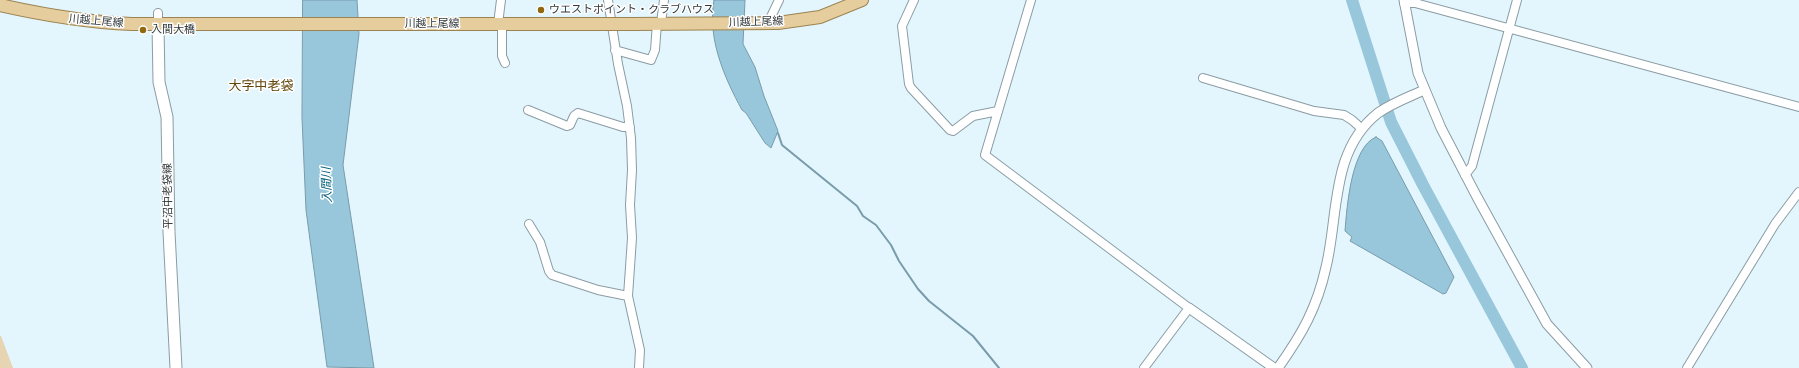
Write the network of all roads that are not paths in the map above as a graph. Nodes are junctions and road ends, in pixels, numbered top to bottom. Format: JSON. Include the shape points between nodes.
{"nodes":[{"id":1,"x":501,"y":0,"type":"edge"},
{"id":2,"x":608,"y":0,"type":"edge"},
{"id":3,"x":664,"y":0,"type":"edge"},
{"id":4,"x":779,"y":0,"type":"edge"},
{"id":5,"x":862,"y":0,"type":"edge"},
{"id":6,"x":914,"y":0,"type":"edge"},
{"id":7,"x":1032,"y":0,"type":"edge"},
{"id":8,"x":1517,"y":0,"type":"edge"},
{"id":9,"x":1404,"y":1,"type":"edge"},
{"id":10,"x":0,"y":5,"type":"edge"},
{"id":11,"x":161,"y":21,"type":"junction"},
{"id":12,"x":659,"y":23,"type":"junction"},
{"id":13,"x":768,"y":23,"type":"junction"},
{"id":14,"x":497,"y":24,"type":"junction"},
{"id":15,"x":1509,"y":29,"type":"junction"},
{"id":16,"x":615,"y":50,"type":"junction"},
{"id":17,"x":505,"y":63,"type":"dead end"},
{"id":18,"x":1203,"y":78,"type":"dead end"},
{"id":19,"x":1424,"y":90,"type":"junction"},
{"id":20,"x":1799,"y":107,"type":"edge"},
{"id":21,"x":528,"y":110,"type":"dead end"},
{"id":22,"x":998,"y":111,"type":"junction"},
{"id":23,"x":630,"y":127,"type":"junction"},
{"id":24,"x":1362,"y":129,"type":"junction"},
{"id":25,"x":1465,"y":175,"type":"junction"},
{"id":26,"x":1799,"y":192,"type":"edge"},
{"id":27,"x":529,"y":224,"type":"dead end"},
{"id":28,"x":628,"y":296,"type":"junction"},
{"id":29,"x":1189,"y":308,"type":"junction"},
{"id":30,"x":176,"y":368,"type":"edge"},
{"id":31,"x":639,"y":368,"type":"edge"},
{"id":32,"x":1144,"y":368,"type":"edge"},
{"id":33,"x":1274,"y":368,"type":"edge"},
{"id":34,"x":1278,"y":368,"type":"edge"},
{"id":35,"x":1587,"y":368,"type":"edge"},
{"id":36,"x":1687,"y":368,"type":"edge"}],
"edges":[{"from":1,"to":14,"type":"street"},
{"from":2,"to":16,"type":"street"},
{"from":3,"to":12,"type":"street"},
{"from":4,"to":13,"type":"street"},
{"from":5,"to":13,"type":"main road","name":"川越上尾線","via":[[820,17]]},
{"from":6,"to":22,"type":"street","via":[[902,26],[911,88],[953,131],[973,116]]},
{"from":7,"to":22,"type":"street"},
{"from":8,"to":15,"type":"street"},
{"from":9,"to":15,"type":"street"},
{"from":9,"to":19,"type":"street","via":[[1418,73]]},
{"from":10,"to":11,"type":"main road","name":"川越上尾線","via":[[73,20],[113,23]]},
{"from":11,"to":14,"type":"main road","name":"川越上尾線"},
{"from":11,"to":30,"type":"main road","name":"平沼中老袋線","via":[[159,78],[167,117],[169,232]]},
{"from":12,"to":13,"type":"main road","name":"川越上尾線"},
{"from":12,"to":14,"type":"main road","name":"川越上尾線","bridge":true},
{"from":12,"to":16,"type":"street","via":[[651,60]]},
{"from":14,"to":17,"type":"street"},
{"from":15,"to":20,"type":"street"},
{"from":15,"to":25,"type":"street","via":[[1472,166]]},
{"from":16,"to":23,"type":"street"},
{"from":18,"to":24,"type":"street","via":[[1314,111],[1344,115]]},
{"from":19,"to":24,"type":"street","via":[[1380,112]]},
{"from":19,"to":25,"type":"street","via":[[1440,128]]},
{"from":21,"to":23,"type":"street","via":[[567,126],[578,113]]},
{"from":22,"to":29,"type":"street","via":[[984,155]]},
{"from":23,"to":28,"type":"street","via":[[632,238]]},
{"from":24,"to":34,"type":"street","via":[[1345,159],[1327,266],[1314,307],[1300,337]]},
{"from":25,"to":35,"type":"street","via":[[1547,324]]},
{"from":26,"to":36,"type":"street","via":[[1775,224]]},
{"from":27,"to":28,"type":"street","via":[[540,242],[552,275],[598,290]]},
{"from":28,"to":31,"type":"street","via":[[640,350]]},
{"from":29,"to":32,"type":"street"},
{"from":29,"to":33,"type":"street"}]}
